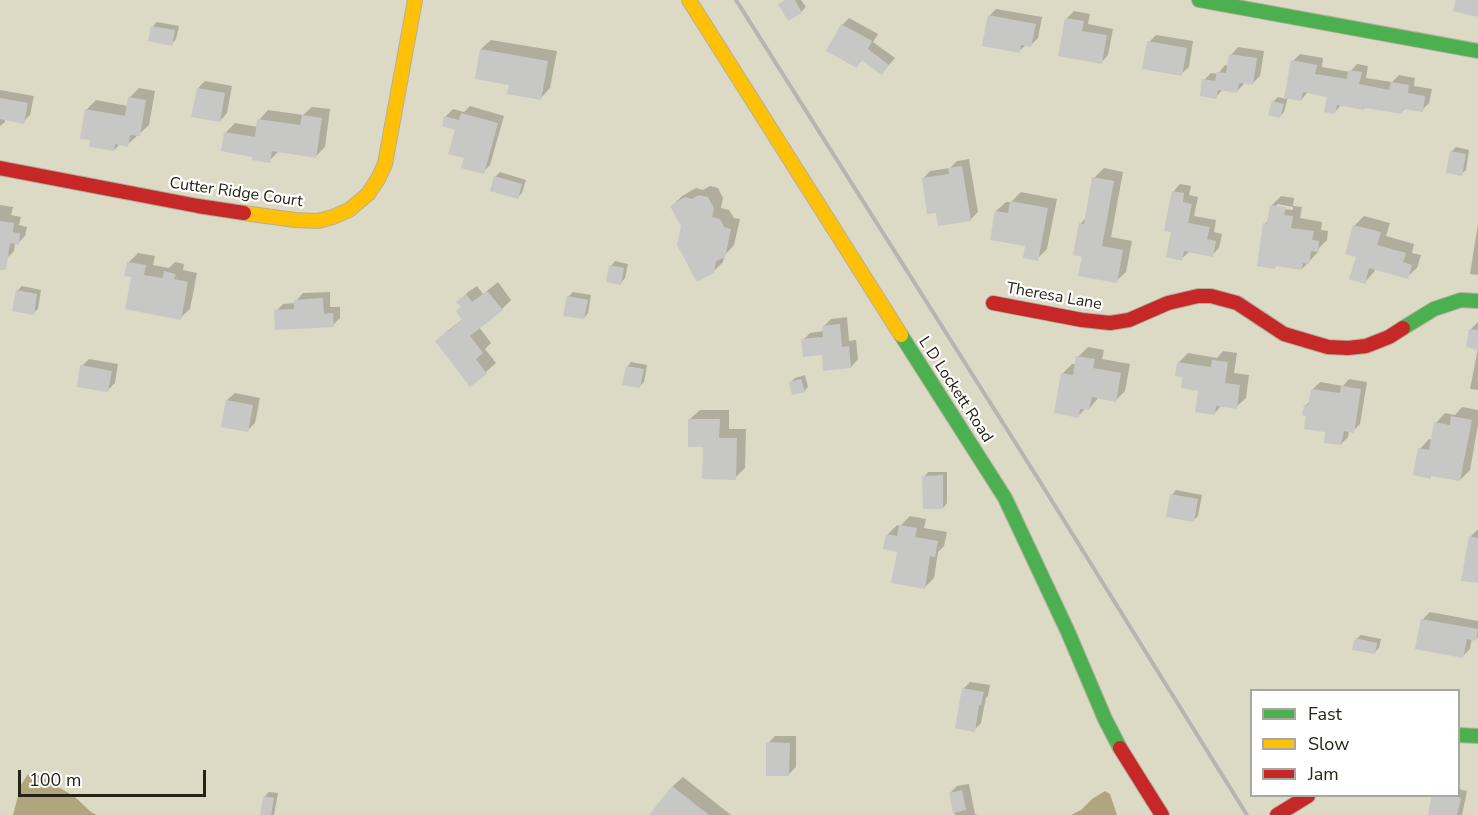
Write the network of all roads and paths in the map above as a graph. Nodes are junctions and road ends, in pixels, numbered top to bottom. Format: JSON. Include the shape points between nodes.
{"nodes":[{"id":1,"x":415,"y":0,"type":"edge"},
{"id":2,"x":689,"y":0,"type":"edge"},
{"id":3,"x":1199,"y":0,"type":"edge"},
{"id":4,"x":1478,"y":51,"type":"edge"},
{"id":5,"x":0,"y":168,"type":"edge"},
{"id":6,"x":1478,"y":301,"type":"edge"},
{"id":7,"x":993,"y":303,"type":"dead end"},
{"id":8,"x":1460,"y":735,"type":"edge"},
{"id":9,"x":1478,"y":736,"type":"edge"},
{"id":10,"x":1305,"y":797,"type":"edge"},
{"id":11,"x":1162,"y":815,"type":"edge"},
{"id":12,"x":1277,"y":815,"type":"edge"}],
"edges":[{"from":1,"to":5,"type":"street","name":"Cutter Ridge Court","via":[[385,164],[368,194],[350,210],[333,218],[295,220],[198,206]]},
{"from":2,"to":11,"type":"street","name":"L D Lockett Road","via":[[1005,498],[1110,728]]},
{"from":3,"to":4,"type":"street"},
{"from":6,"to":7,"type":"street","name":"Theresa Lane","via":[[1461,300],[1434,309],[1389,337],[1348,348],[1328,347],[1284,334],[1237,303],[1211,296],[1185,298],[1129,320],[1110,323]]},
{"from":8,"to":9,"type":"street"},
{"from":10,"to":12,"type":"street"}]}
